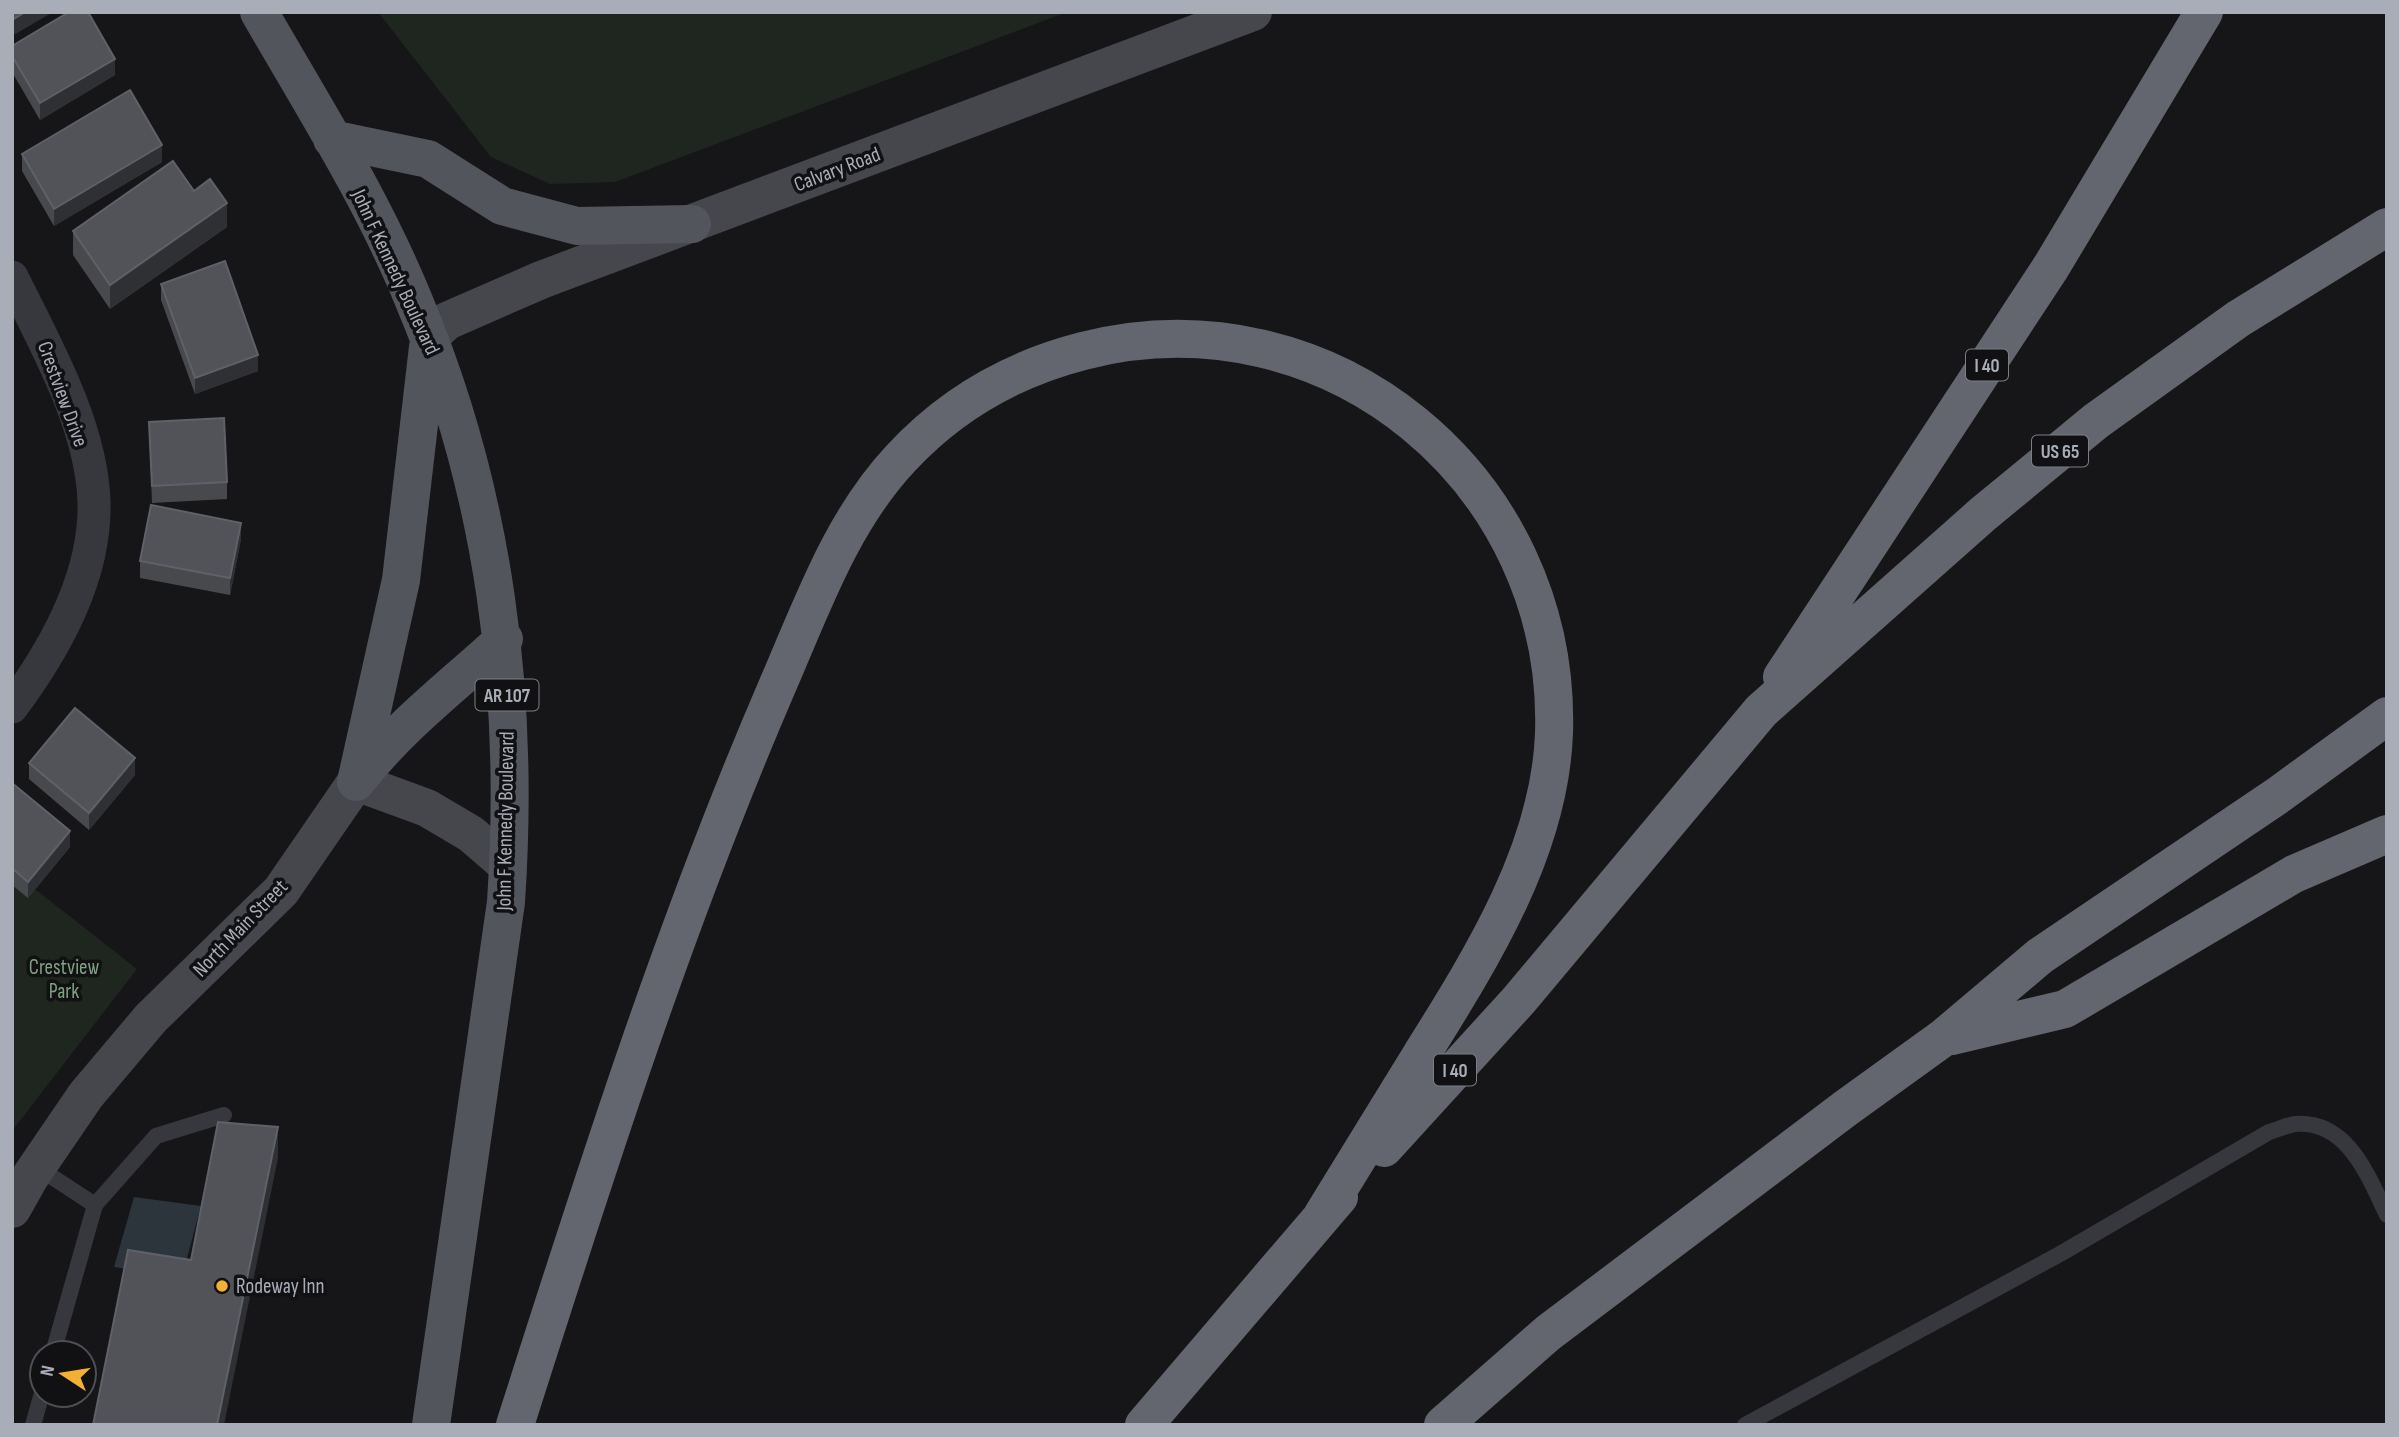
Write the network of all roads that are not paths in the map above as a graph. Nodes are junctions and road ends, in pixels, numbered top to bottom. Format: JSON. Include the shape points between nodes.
{"nodes":[{"id":1,"x":259,"y":12,"type":"edge"},
{"id":2,"x":1253,"y":12,"type":"edge"},
{"id":3,"x":2204,"y":12,"type":"edge"},
{"id":4,"x":332,"y":139,"type":"junction"},
{"id":5,"x":692,"y":224,"type":"junction"},
{"id":6,"x":2387,"y":227,"type":"edge"},
{"id":7,"x":12,"y":277,"type":"edge"},
{"id":8,"x":429,"y":338,"type":"junction"},
{"id":9,"x":504,"y":639,"type":"junction"},
{"id":10,"x":12,"y":707,"type":"edge"},
{"id":11,"x":1761,"y":711,"type":"junction"},
{"id":12,"x":2387,"y":716,"type":"edge"},
{"id":13,"x":356,"y":782,"type":"junction"},
{"id":14,"x":2387,"y":835,"type":"edge"},
{"id":15,"x":508,"y":866,"type":"junction"},
{"id":16,"x":1943,"y":1038,"type":"junction"},
{"id":17,"x":224,"y":1115,"type":"dead end"},
{"id":18,"x":37,"y":1167,"type":"junction"},
{"id":19,"x":95,"y":1205,"type":"junction"},
{"id":20,"x":12,"y":1209,"type":"edge"},
{"id":21,"x":2387,"y":1215,"type":"edge"},
{"id":22,"x":1322,"y":1216,"type":"junction"},
{"id":23,"x":57,"y":1339,"type":"edge"},
{"id":24,"x":431,"y":1425,"type":"edge"},
{"id":25,"x":515,"y":1425,"type":"edge"},
{"id":26,"x":1144,"y":1425,"type":"edge"},
{"id":27,"x":1443,"y":1425,"type":"edge"},
{"id":28,"x":1745,"y":1425,"type":"edge"}],
"edges":[{"from":1,"to":4,"type":"main road","name":"John F Kennedy Boulevard","number":"AR 107"},
{"from":2,"to":5,"type":"main road","name":"Calvary Road"},
{"from":3,"to":11,"type":"highway","number":"I 40","via":[[2051,267]]},
{"from":4,"to":5,"type":"main road","via":[[428,159],[502,206],[577,226]]},
{"from":4,"to":8,"type":"main road","name":"John F Kennedy Boulevard","number":"AR 107"},
{"from":5,"to":8,"type":"main road","name":"Calvary Road","via":[[541,280],[447,321]]},
{"from":6,"to":11,"type":"highway","number":"US 65","via":[[2238,319],[2096,421],[1983,514]]},
{"from":7,"to":10,"type":"street","name":"Crestview Drive","via":[[51,355],[82,435],[94,501],[79,590],[41,668]]},
{"from":8,"to":9,"type":"main road","name":"John F Kennedy Boulevard","number":"AR 107","via":[[451,398],[486,532]]},
{"from":8,"to":13,"type":"main road","via":[[401,580]]},
{"from":9,"to":13,"type":"main road","via":[[417,713]]},
{"from":9,"to":15,"type":"main road","name":"John F Kennedy Boulevard","number":"AR 107"},
{"from":11,"to":22,"type":"highway","number":"I 40","via":[[1519,1000]]},
{"from":12,"to":16,"type":"highway","via":[[2040,956]]},
{"from":13,"to":15,"type":"main road","via":[[427,808],[471,834]]},
{"from":13,"to":18,"type":"main road","name":"North Main Street","via":[[281,891],[151,1018],[86,1095]]},
{"from":14,"to":16,"type":"highway","via":[[2294,874],[2065,1009]]},
{"from":15,"to":24,"type":"main road","name":"John F Kennedy Boulevard","number":"AR 107","via":[[474,1141]]},
{"from":16,"to":27,"type":"highway","via":[[1548,1333]]},
{"from":17,"to":19,"type":"lane","via":[[156,1136]]},
{"from":18,"to":19,"type":"lane"},
{"from":18,"to":20,"type":"main road","name":"North Main Street"},
{"from":19,"to":23,"type":"lane"},
{"from":21,"to":28,"type":"lane","via":[[2349,1144],[2323,1128],[2295,1124],[2269,1132],[2060,1254]]},
{"from":22,"to":25,"type":"highway","via":[[1467,981],[1529,851],[1545,795],[1554,738],[1553,679],[1540,611],[1498,517],[1464,470],[1415,422],[1367,389],[1304,360],[1233,342],[1171,338],[1117,342],[1056,358],[988,388],[948,415],[901,458],[860,510],[833,558],[700,877],[629,1074]]},
{"from":22,"to":26,"type":"highway","number":"I 40"}]}
